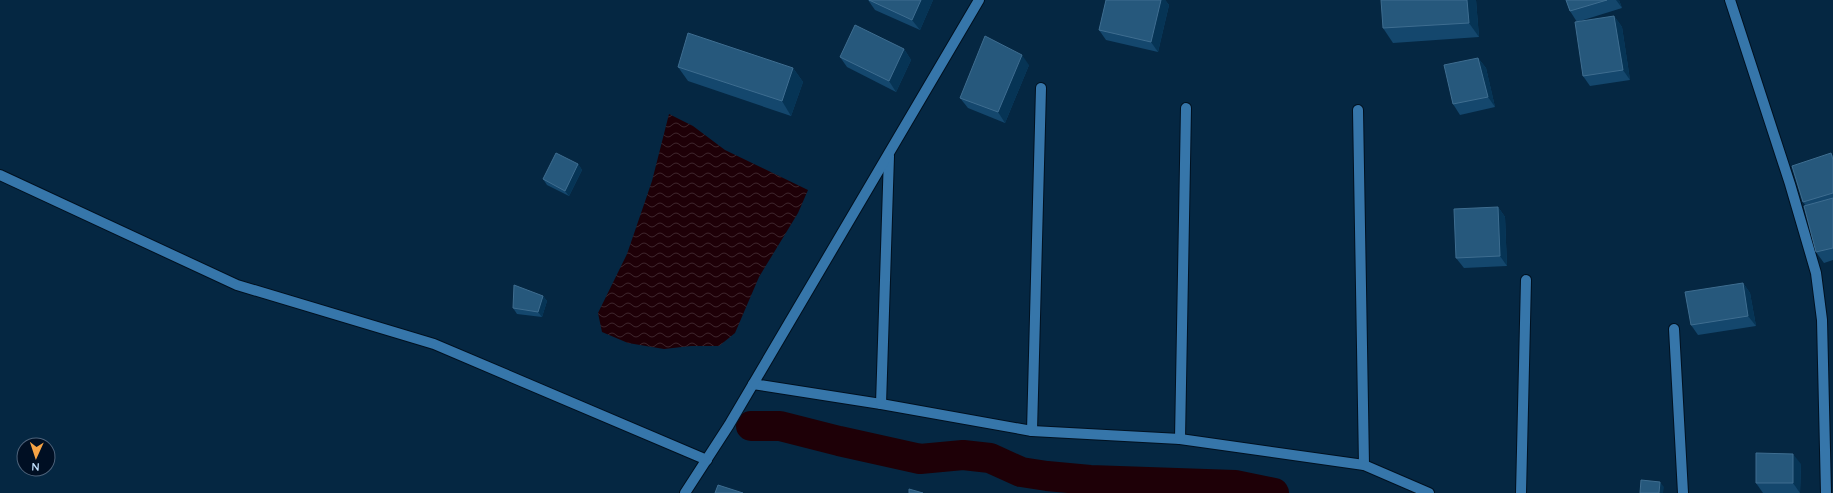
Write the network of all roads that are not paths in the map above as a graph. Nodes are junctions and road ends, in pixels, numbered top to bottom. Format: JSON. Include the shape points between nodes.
{"nodes":[{"id":1,"x":978,"y":0,"type":"edge"},
{"id":2,"x":1730,"y":0,"type":"edge"},
{"id":3,"x":1041,"y":88,"type":"dead end"},
{"id":4,"x":1186,"y":108,"type":"dead end"},
{"id":5,"x":1358,"y":110,"type":"dead end"},
{"id":6,"x":889,"y":154,"type":"junction"},
{"id":7,"x":0,"y":175,"type":"edge"},
{"id":8,"x":1526,"y":280,"type":"dead end"},
{"id":9,"x":1674,"y":329,"type":"dead end"},
{"id":10,"x":753,"y":384,"type":"junction"},
{"id":11,"x":881,"y":404,"type":"junction"},
{"id":12,"x":1032,"y":431,"type":"junction"},
{"id":13,"x":1180,"y":439,"type":"junction"},
{"id":14,"x":707,"y":460,"type":"junction"},
{"id":15,"x":1364,"y":465,"type":"junction"},
{"id":16,"x":685,"y":493,"type":"edge"},
{"id":17,"x":1429,"y":493,"type":"edge"},
{"id":18,"x":1521,"y":493,"type":"edge"},
{"id":19,"x":1683,"y":493,"type":"edge"},
{"id":20,"x":1826,"y":493,"type":"edge"}],
"edges":[{"from":1,"to":6,"type":"street"},
{"from":2,"to":20,"type":"street","via":[[1816,273],[1822,320]]},
{"from":3,"to":12,"type":"street"},
{"from":4,"to":13,"type":"street"},
{"from":5,"to":15,"type":"street"},
{"from":6,"to":10,"type":"street"},
{"from":6,"to":11,"type":"street"},
{"from":7,"to":14,"type":"street","via":[[237,285],[434,344]]},
{"from":8,"to":18,"type":"street"},
{"from":9,"to":19,"type":"street"},
{"from":10,"to":11,"type":"street"},
{"from":10,"to":14,"type":"street"},
{"from":11,"to":12,"type":"street"},
{"from":12,"to":13,"type":"street"},
{"from":13,"to":15,"type":"street"},
{"from":14,"to":16,"type":"street"},
{"from":15,"to":17,"type":"street"}]}
